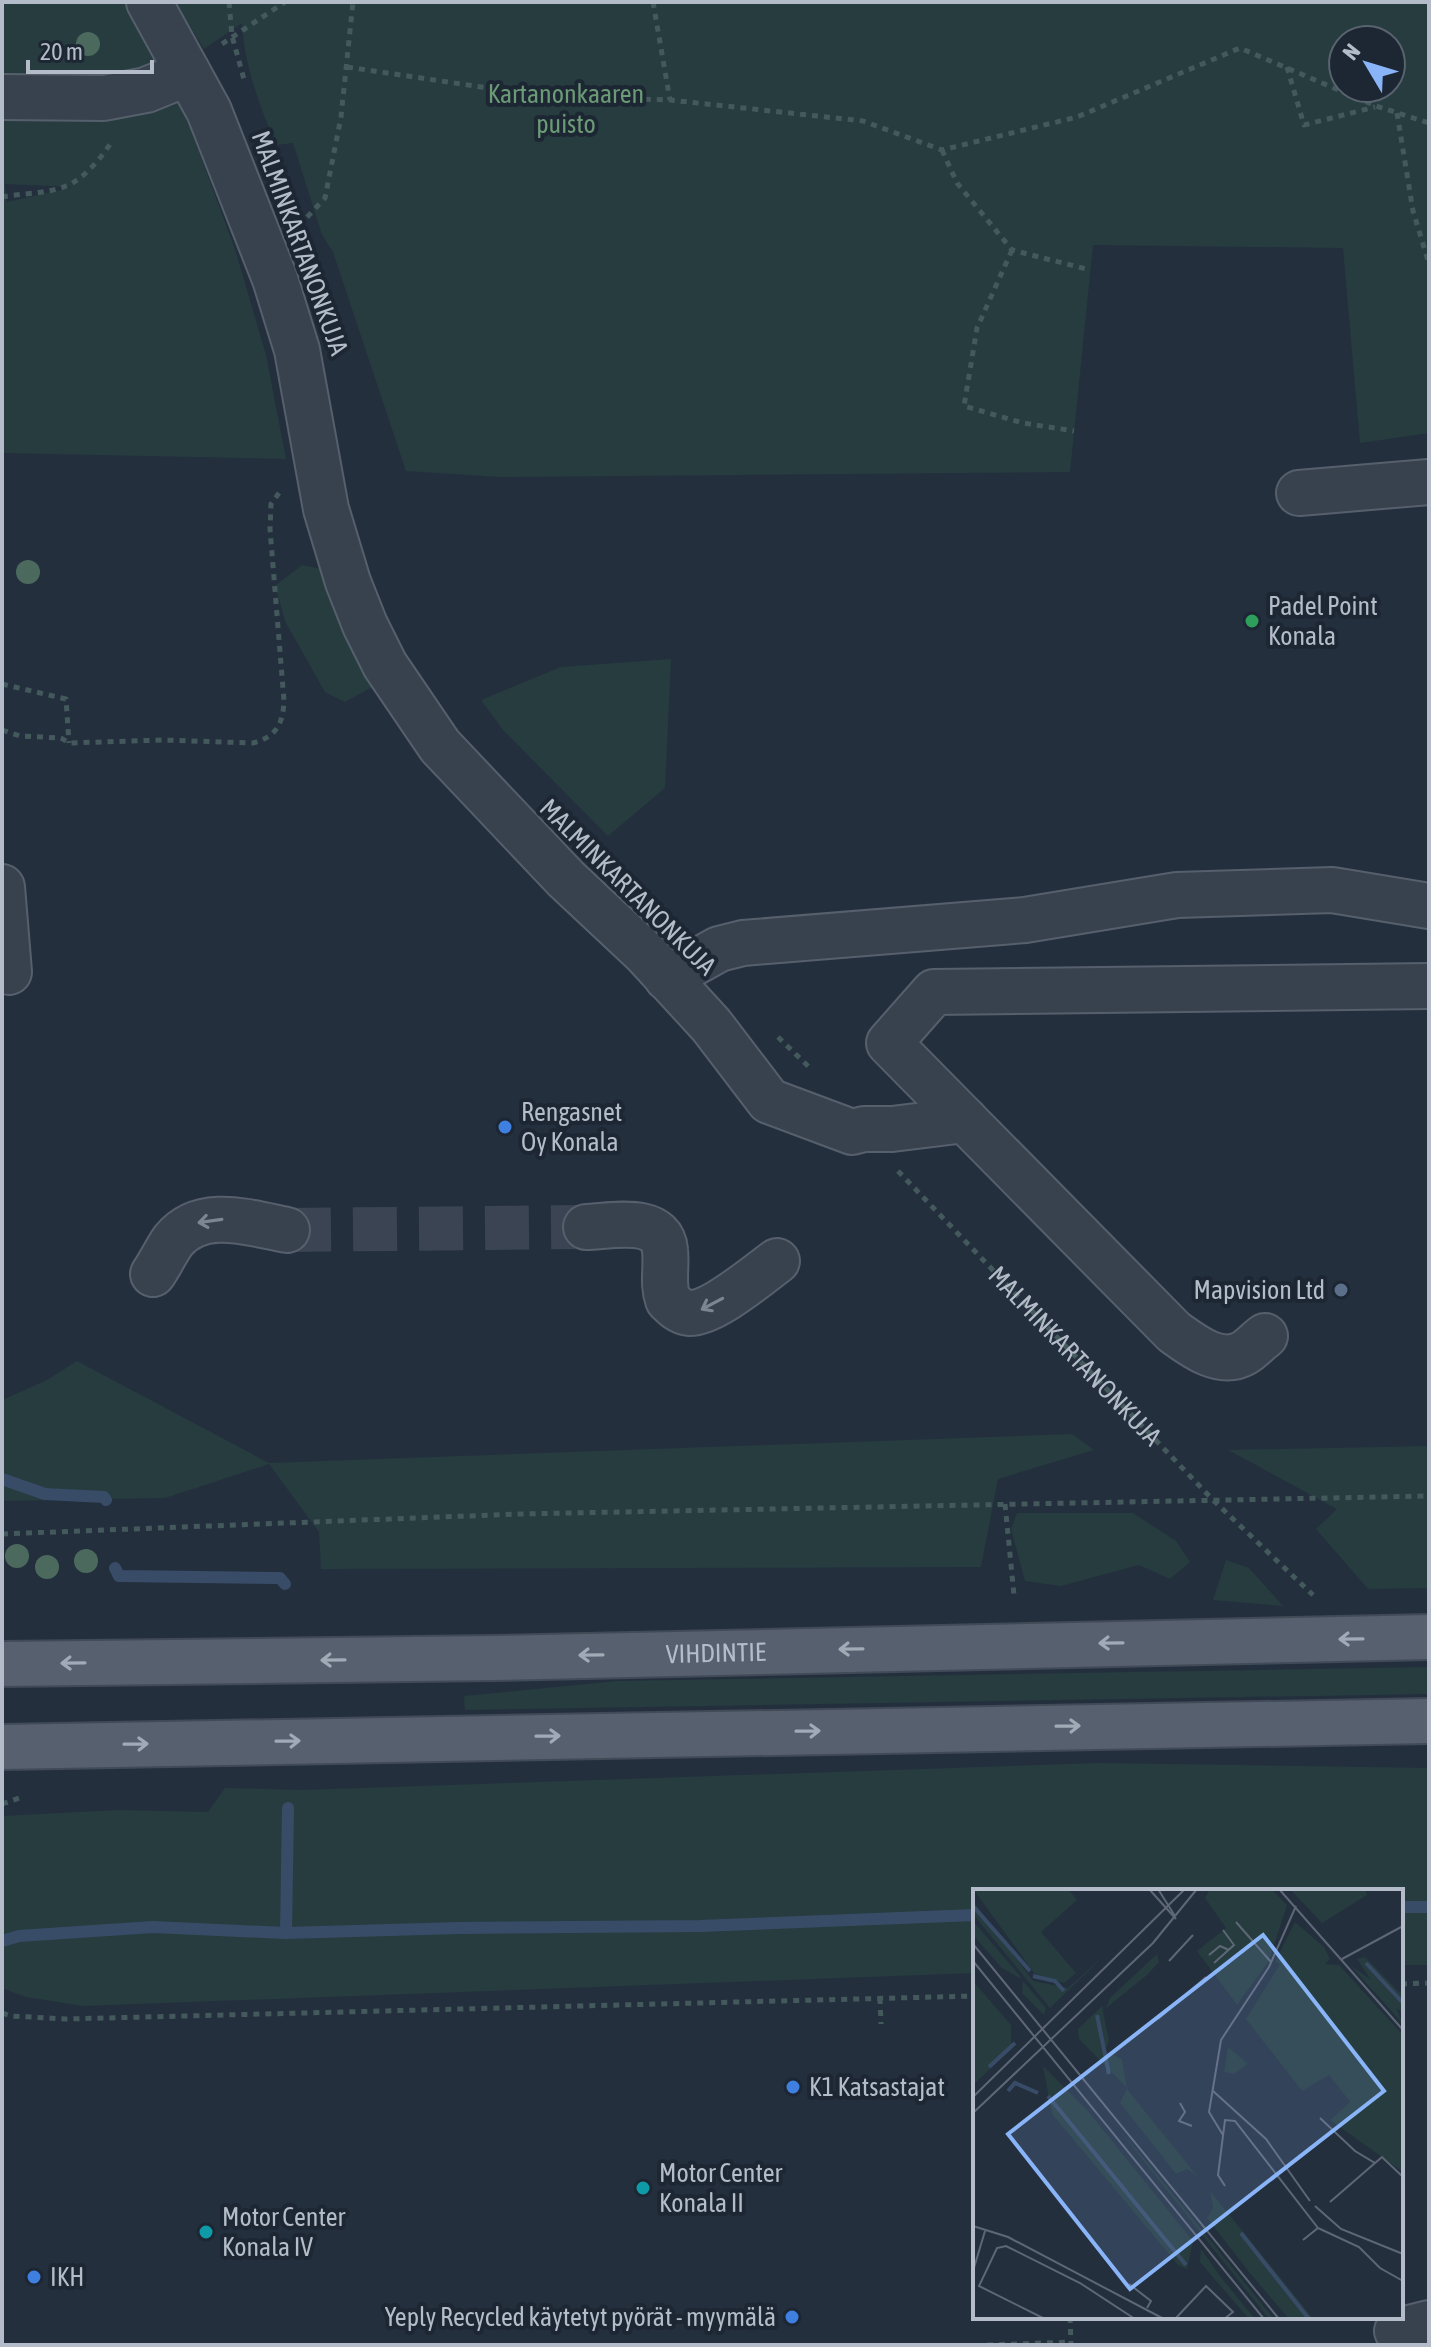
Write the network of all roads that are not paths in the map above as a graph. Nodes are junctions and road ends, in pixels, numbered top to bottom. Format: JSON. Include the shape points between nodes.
{"nodes":[{"id":1,"x":149,"y":2,"type":"edge"},
{"id":2,"x":188,"y":73,"type":"junction"},
{"id":3,"x":2,"y":97,"type":"edge"},
{"id":4,"x":1429,"y":482,"type":"edge"},
{"id":5,"x":1299,"y":493,"type":"dead end"},
{"id":6,"x":2,"y":887,"type":"edge"},
{"id":7,"x":1429,"y":906,"type":"edge"},
{"id":8,"x":9,"y":972,"type":"dead end"},
{"id":9,"x":667,"y":978,"type":"junction"},
{"id":10,"x":1429,"y":986,"type":"edge"},
{"id":11,"x":965,"y":1120,"type":"junction"},
{"id":12,"x":586,"y":1227,"type":"tunnel mouth"},
{"id":13,"x":287,"y":1230,"type":"tunnel mouth"},
{"id":14,"x":777,"y":1261,"type":"dead end"},
{"id":15,"x":153,"y":1274,"type":"dead end"},
{"id":16,"x":1265,"y":1336,"type":"dead end"},
{"id":17,"x":1429,"y":1637,"type":"edge"},
{"id":18,"x":2,"y":1664,"type":"edge"},
{"id":19,"x":1429,"y":1721,"type":"edge"},
{"id":20,"x":2,"y":1747,"type":"edge"}],
"edges":[{"from":1,"to":2,"type":"street","name":"MALMINKARTANONKUJA"},
{"from":2,"to":3,"type":"street","via":[[146,90],[104,98]]},
{"from":2,"to":9,"type":"street","name":"MALMINKARTANONKUJA","via":[[209,111],[275,279],[297,350],[326,509],[365,625],[385,665],[440,746]]},
{"from":4,"to":5,"type":"street"},
{"from":6,"to":8,"type":"street"},
{"from":7,"to":9,"type":"street","via":[[1332,890],[1177,895],[1025,920],[743,943],[719,949]]},
{"from":9,"to":11,"type":"street","name":"MALMINKARTANONKUJA","via":[[769,1101],[852,1132]]},
{"from":10,"to":11,"type":"street","via":[[934,992],[889,1043]]},
{"from":11,"to":16,"type":"street","via":[[1174,1332],[1201,1351],[1226,1357],[1242,1354]]},
{"from":14,"to":12,"type":"street","one_way":true,"via":[[717,1303],[687,1313],[668,1300],[662,1235],[654,1228]]},
{"from":13,"to":15,"type":"street","one_way":true,"via":[[227,1220],[194,1224],[174,1240]]},
{"from":17,"to":18,"type":"main road","name":"VIHDINTIE","one_way":true},
{"from":20,"to":19,"type":"main road","one_way":true}]}
